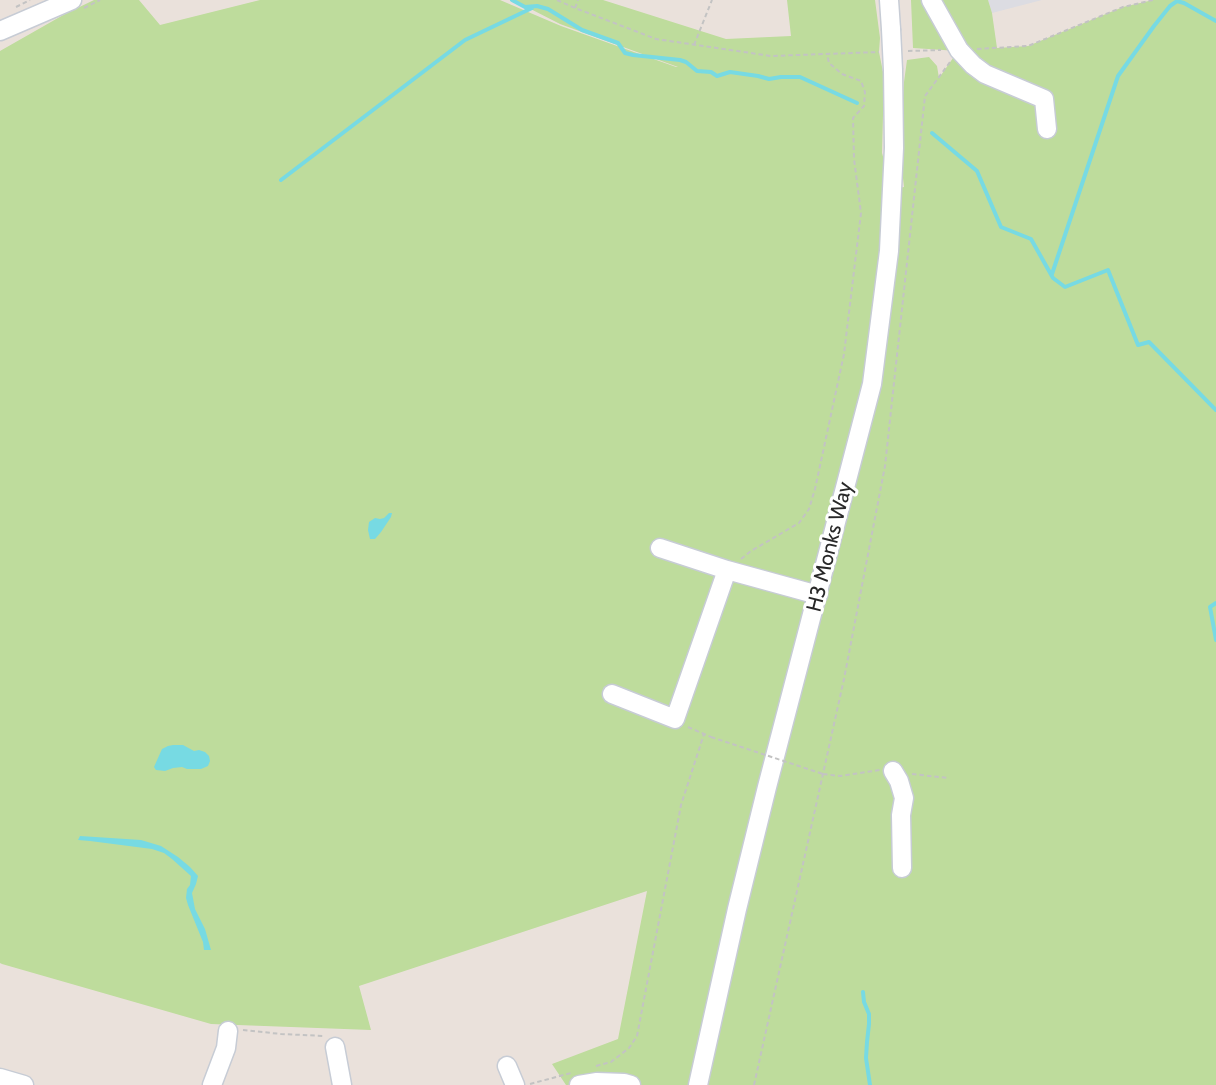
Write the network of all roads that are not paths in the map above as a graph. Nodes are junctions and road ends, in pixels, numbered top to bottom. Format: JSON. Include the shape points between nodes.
{"nodes":[{"id":1,"x":72,"y":0,"type":"edge"},
{"id":2,"x":889,"y":0,"type":"edge"},
{"id":3,"x":931,"y":0,"type":"edge"},
{"id":4,"x":0,"y":31,"type":"edge"},
{"id":5,"x":1047,"y":129,"type":"dead end"},
{"id":6,"x":660,"y":548,"type":"dead end"},
{"id":7,"x":728,"y":570,"type":"junction"},
{"id":8,"x":818,"y":595,"type":"junction"},
{"id":9,"x":612,"y":694,"type":"dead end"},
{"id":10,"x":893,"y":771,"type":"dead end"},
{"id":11,"x":902,"y":868,"type":"dead end"},
{"id":12,"x":231,"y":1044,"type":"road end"},
{"id":13,"x":335,"y":1047,"type":"road end"},
{"id":14,"x":507,"y":1066,"type":"dead end"},
{"id":15,"x":334,"y":1074,"type":"edge"},
{"id":16,"x":0,"y":1078,"type":"edge"},
{"id":17,"x":578,"y":1078,"type":"edge"},
{"id":18,"x":24,"y":1085,"type":"edge"},
{"id":19,"x":212,"y":1085,"type":"edge"},
{"id":20,"x":515,"y":1085,"type":"edge"},
{"id":21,"x":631,"y":1085,"type":"edge"},
{"id":22,"x":698,"y":1085,"type":"edge"}],
"edges":[{"from":1,"to":4,"type":"street"},
{"from":2,"to":8,"type":"street","name":"H3 Monks Way","bridge":true,"via":[[894,148],[889,250],[872,384]]},
{"from":3,"to":5,"type":"street","via":[[959,50],[973,65],[1044,99]]},
{"from":6,"to":7,"type":"street"},
{"from":7,"to":8,"type":"street"},
{"from":7,"to":9,"type":"street","via":[[675,718]]},
{"from":8,"to":22,"type":"street","name":"H3 Monks Way","via":[[737,909]]},
{"from":10,"to":11,"type":"street","via":[[904,798]]},
{"from":12,"to":19,"type":"street"},
{"from":13,"to":15,"type":"street"},
{"from":14,"to":20,"type":"street"},
{"from":16,"to":18,"type":"street"},
{"from":17,"to":21,"type":"street"}]}
